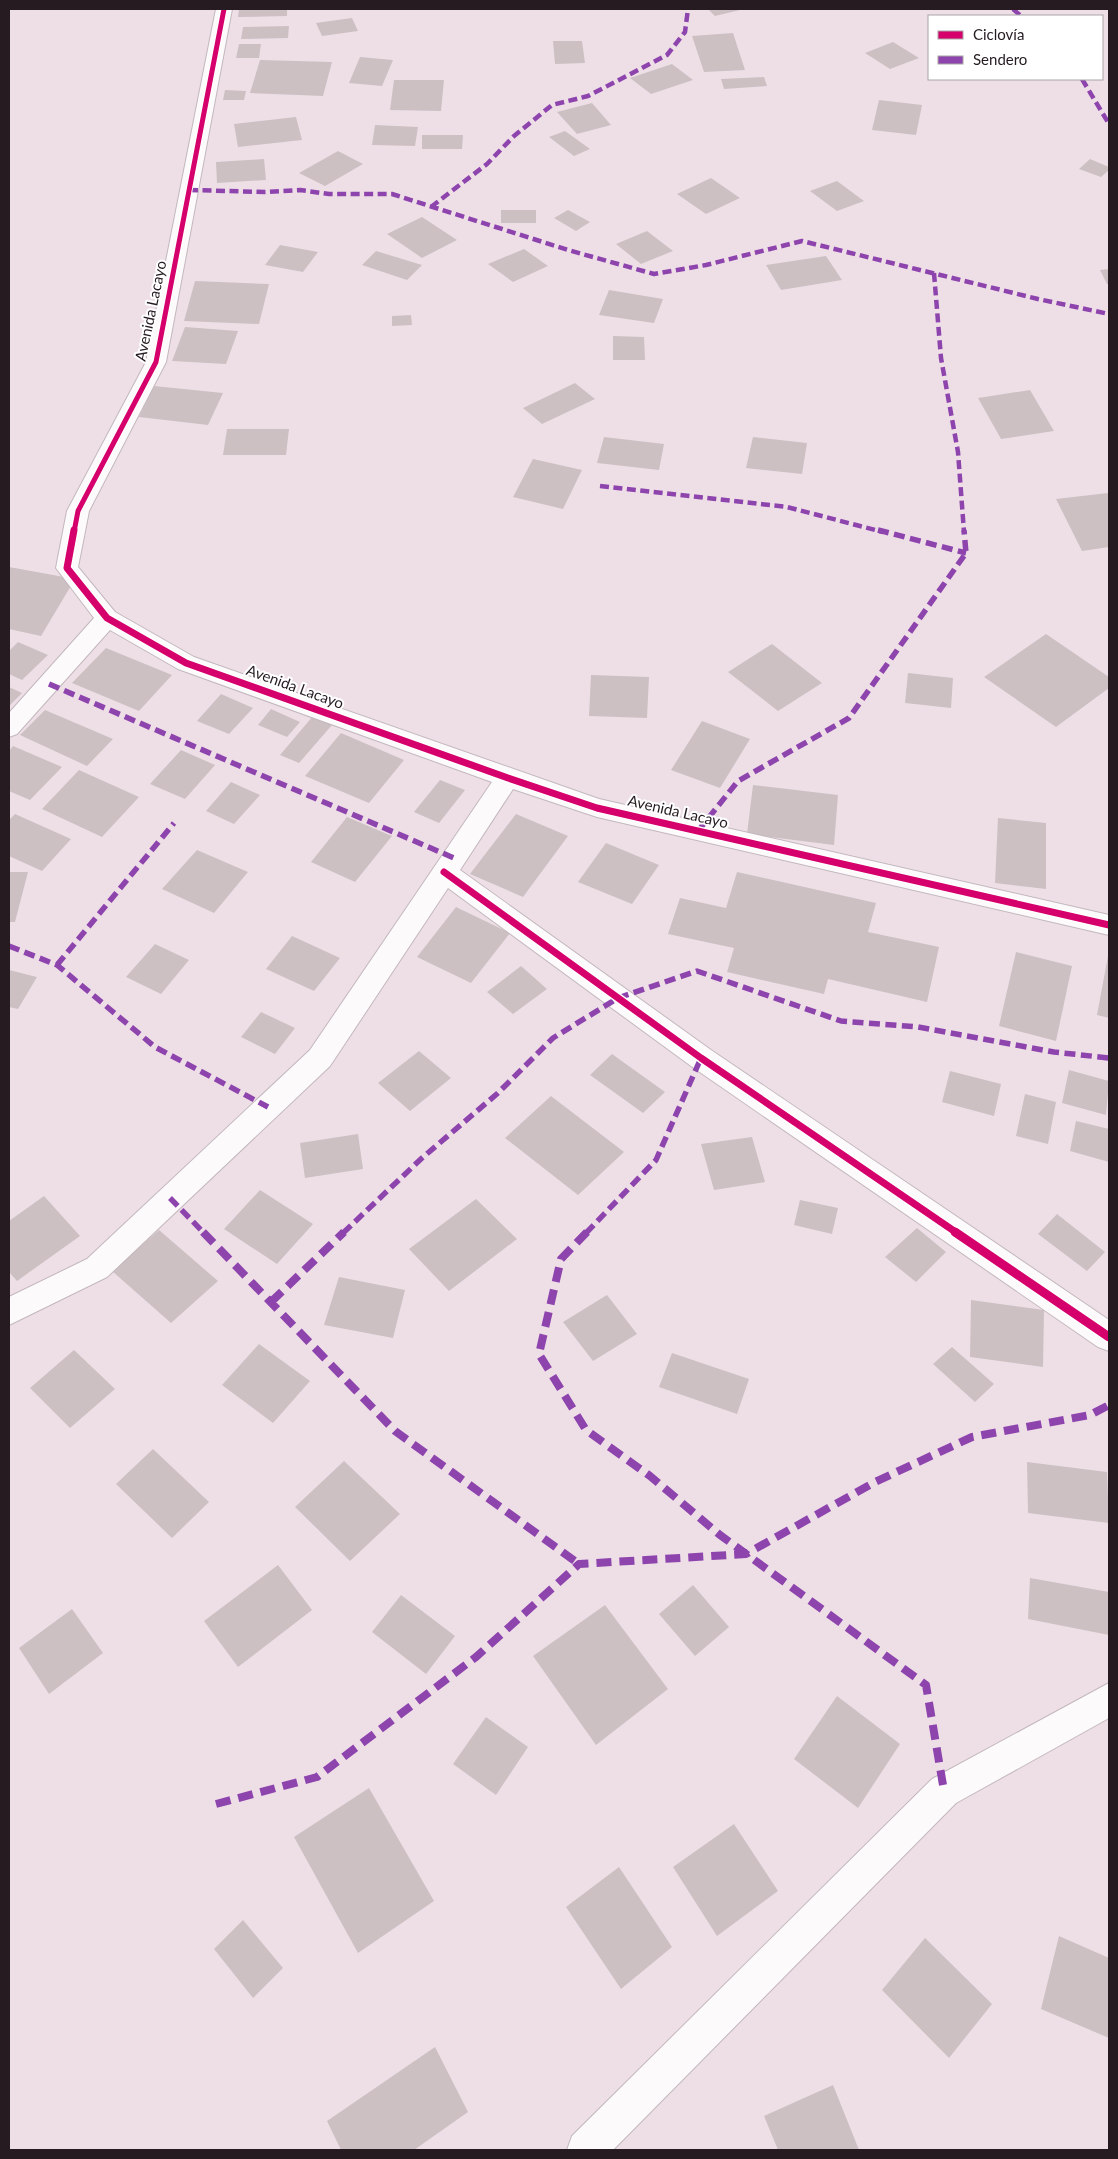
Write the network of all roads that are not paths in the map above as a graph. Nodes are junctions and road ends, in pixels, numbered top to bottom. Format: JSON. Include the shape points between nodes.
{"nodes":[{"id":1,"x":224,"y":9,"type":"edge"},
{"id":2,"x":107,"y":618,"type":"junction"},
{"id":3,"x":9,"y":728,"type":"edge"},
{"id":4,"x":508,"y":778,"type":"junction"},
{"id":5,"x":444,"y":872,"type":"junction"},
{"id":6,"x":1109,"y":925,"type":"edge"},
{"id":7,"x":9,"y":1312,"type":"edge"},
{"id":8,"x":1109,"y":1337,"type":"edge"},
{"id":9,"x":1109,"y":1700,"type":"edge"},
{"id":10,"x":586,"y":2150,"type":"edge"}],
"edges":[{"from":1,"to":2,"type":"street","name":"Avenida Lacayo","via":[[156,362],[78,511],[67,568]]},
{"from":2,"to":3,"type":"street"},
{"from":2,"to":4,"type":"street","name":"Avenida Lacayo","via":[[186,663]]},
{"from":4,"to":5,"type":"street"},
{"from":4,"to":6,"type":"street","name":"Avenida Lacayo","via":[[597,808]]},
{"from":5,"to":7,"type":"street","via":[[320,1058],[97,1268]]},
{"from":5,"to":8,"type":"street","via":[[701,1058]]},
{"from":9,"to":10,"type":"street","via":[[944,1792]]}]}
